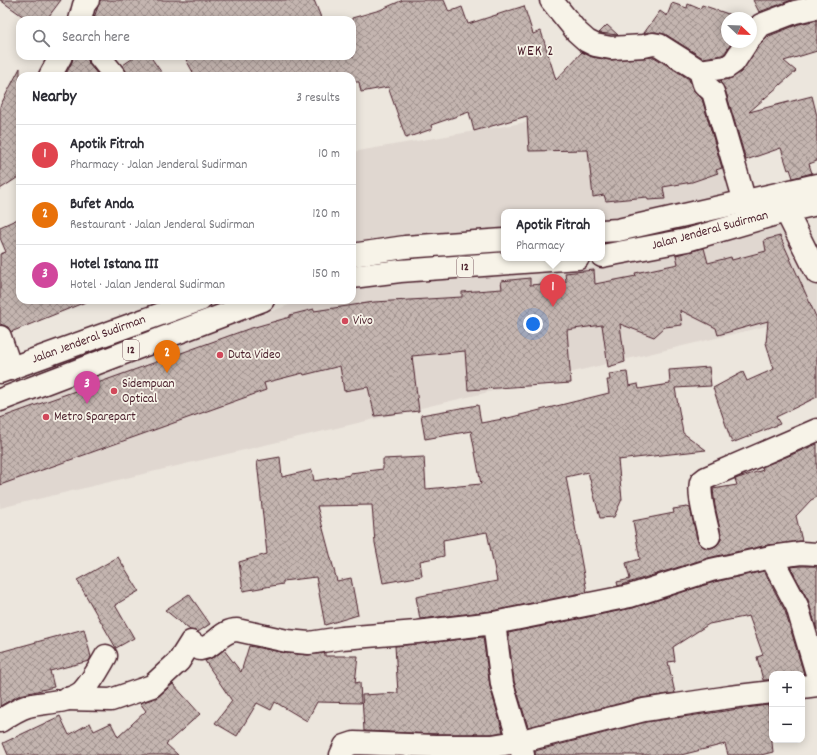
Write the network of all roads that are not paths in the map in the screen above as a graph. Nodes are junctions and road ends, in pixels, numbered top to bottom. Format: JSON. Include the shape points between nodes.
{"nodes":[{"id":1,"x":88,"y":0,"type":"edge"},
{"id":2,"x":551,"y":0,"type":"edge"},
{"id":3,"x":817,"y":7,"type":"edge"},
{"id":4,"x":81,"y":16,"type":"edge"},
{"id":5,"x":757,"y":30,"type":"edge"},
{"id":6,"x":743,"y":48,"type":"edge"},
{"id":7,"x":59,"y":60,"type":"edge"},
{"id":8,"x":102,"y":60,"type":"edge"},
{"id":9,"x":700,"y":71,"type":"junction"},
{"id":10,"x":52,"y":72,"type":"edge"},
{"id":11,"x":111,"y":72,"type":"edge"},
{"id":12,"x":817,"y":185,"type":"edge"},
{"id":13,"x":746,"y":202,"type":"junction"},
{"id":14,"x":781,"y":202,"type":"junction"},
{"id":15,"x":817,"y":204,"type":"edge"},
{"id":16,"x":605,"y":231,"type":"edge"},
{"id":17,"x":501,"y":240,"type":"edge"},
{"id":18,"x":356,"y":254,"type":"edge"},
{"id":19,"x":605,"y":255,"type":"edge"},
{"id":20,"x":540,"y":261,"type":"edge"},
{"id":21,"x":817,"y":273,"type":"edge"},
{"id":22,"x":356,"y":277,"type":"edge"},
{"id":23,"x":189,"y":304,"type":"edge"},
{"id":24,"x":252,"y":304,"type":"edge"},
{"id":25,"x":0,"y":337,"type":"edge"},
{"id":26,"x":6,"y":370,"type":"edge"},
{"id":27,"x":0,"y":400,"type":"edge"},
{"id":28,"x":817,"y":430,"type":"edge"},
{"id":29,"x":708,"y":536,"type":"dead end"},
{"id":30,"x":817,"y":554,"type":"edge"},
{"id":31,"x":771,"y":557,"type":"junction"},
{"id":32,"x":494,"y":623,"type":"junction"},
{"id":33,"x":106,"y":656,"type":"dead end"},
{"id":34,"x":817,"y":674,"type":"edge"},
{"id":35,"x":817,"y":685,"type":"edge"},
{"id":36,"x":805,"y":687,"type":"edge"},
{"id":37,"x":769,"y":692,"type":"edge"},
{"id":38,"x":65,"y":699,"type":"junction"},
{"id":39,"x":0,"y":721,"type":"edge"},
{"id":40,"x":521,"y":748,"type":"edge"},
{"id":41,"x":341,"y":755,"type":"edge"}],
"edges":[{"from":1,"to":4,"type":"main road"},
{"from":2,"to":9,"type":"main road","via":[[577,32],[595,45],[611,48],[659,45]]},
{"from":3,"to":5,"type":"main road","via":[[795,12],[761,25]]},
{"from":6,"to":9,"type":"main road","via":[[734,62],[727,67]]},
{"from":7,"to":10,"type":"main road"},
{"from":8,"to":11,"type":"main road"},
{"from":9,"to":13,"type":"main road","via":[[704,84],[713,92]]},
{"from":12,"to":14,"type":"main road","name":"Jalan Jenderal Sudirman"},
{"from":13,"to":14,"type":"main road","name":"Jalan Jenderal Sudirman"},
{"from":13,"to":16,"type":"main road","name":"Jalan Jenderal Sudirman"},
{"from":14,"to":15,"type":"main road","name":"Jalan Jenderal Sudirman"},
{"from":14,"to":19,"type":"main road","name":"Jalan Jenderal Sudirman","via":[[687,240]]},
{"from":14,"to":21,"type":"main road"},
{"from":17,"to":18,"type":"main road","number":"12","via":[[405,247]]},
{"from":20,"to":22,"type":"main road","number":"12"},
{"from":23,"to":26,"type":"main road","name":"Jalan Jenderal Sudirman","number":"12"},
{"from":24,"to":27,"type":"main road","name":"Jalan Jenderal Sudirman","number":"12"},
{"from":25,"to":26,"type":"main road"},
{"from":28,"to":29,"type":"main road","via":[[701,482]]},
{"from":30,"to":31,"type":"main road","via":[[810,552]]},
{"from":31,"to":32,"type":"main road","via":[[711,570],[630,596]]},
{"from":31,"to":34,"type":"main road","via":[[797,606]]},
{"from":32,"to":38,"type":"main road","via":[[309,643],[230,630],[208,647],[200,649],[191,642],[178,660],[152,686],[111,700]]},
{"from":32,"to":40,"type":"main road","via":[[502,684]]},
{"from":33,"to":38,"type":"main road","via":[[85,688]]},
{"from":35,"to":36,"type":"main road"},
{"from":37,"to":40,"type":"main road","via":[[644,710]]},
{"from":38,"to":39,"type":"main road","via":[[27,706]]},
{"from":40,"to":41,"type":"main road","via":[[354,743],[345,746]]}]}
